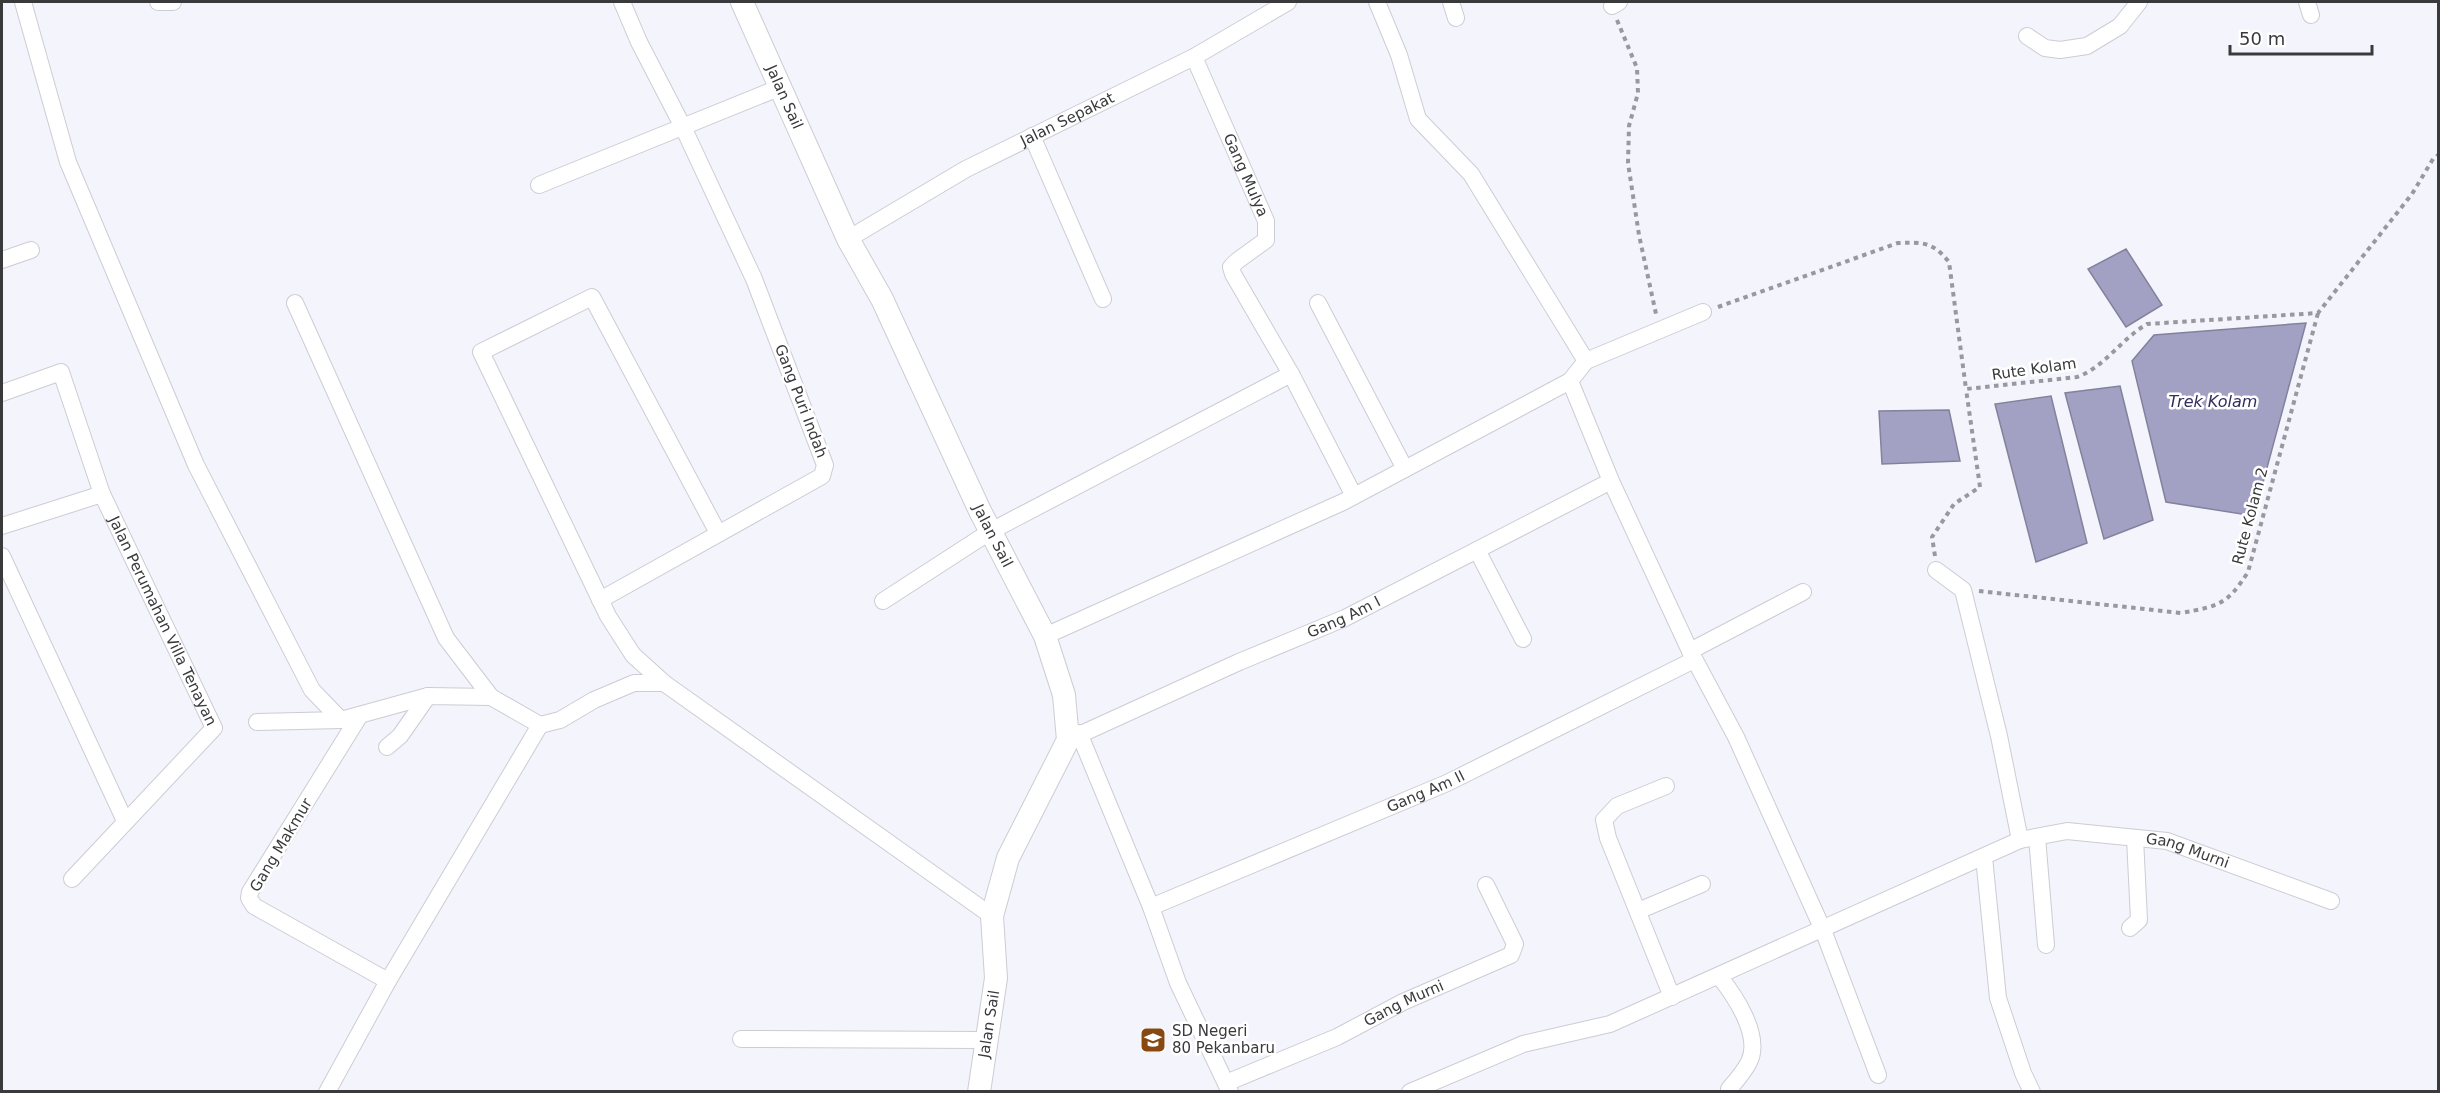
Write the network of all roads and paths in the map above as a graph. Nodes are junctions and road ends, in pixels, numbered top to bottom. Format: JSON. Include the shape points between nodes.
{"nodes":[{"id":1,"x":23,"y":2,"type":"edge"},
{"id":2,"x":158,"y":2,"type":"edge"},
{"id":3,"x":172,"y":2,"type":"edge"},
{"id":4,"x":622,"y":2,"type":"edge"},
{"id":5,"x":742,"y":2,"type":"edge"},
{"id":6,"x":1377,"y":2,"type":"edge"},
{"id":7,"x":2139,"y":2,"type":"edge"},
{"id":8,"x":1279,"y":4,"type":"edge"},
{"id":9,"x":1615,"y":4,"type":"edge"},
{"id":10,"x":2027,"y":36,"type":"dead end"},
{"id":11,"x":1194,"y":57,"type":"junction"},
{"id":12,"x":781,"y":87,"type":"junction"},
{"id":13,"x":683,"y":127,"type":"junction"},
{"id":14,"x":1032,"y":136,"type":"junction"},
{"id":15,"x":2439,"y":155,"type":"edge"},
{"id":16,"x":539,"y":185,"type":"dead end"},
{"id":17,"x":848,"y":239,"type":"junction"},
{"id":18,"x":2,"y":250,"type":"edge"},
{"id":19,"x":2,"y":260,"type":"edge"},
{"id":20,"x":1103,"y":299,"type":"dead end"},
{"id":21,"x":295,"y":303,"type":"dead end"},
{"id":22,"x":1318,"y":303,"type":"dead end"},
{"id":23,"x":1703,"y":312,"type":"joint"},
{"id":24,"x":2318,"y":312,"type":"junction"},
{"id":25,"x":1659,"y":329,"type":"junction"},
{"id":26,"x":1586,"y":361,"type":"junction"},
{"id":27,"x":1291,"y":375,"type":"junction"},
{"id":28,"x":1570,"y":381,"type":"junction"},
{"id":29,"x":1966,"y":389,"type":"junction"},
{"id":30,"x":2,"y":393,"type":"edge"},
{"id":31,"x":1405,"y":469,"type":"junction"},
{"id":32,"x":1611,"y":480,"type":"junction"},
{"id":33,"x":102,"y":494,"type":"junction"},
{"id":34,"x":1354,"y":496,"type":"junction"},
{"id":35,"x":2,"y":526,"type":"edge"},
{"id":36,"x":991,"y":531,"type":"junction"},
{"id":37,"x":718,"y":533,"type":"junction"},
{"id":38,"x":1477,"y":550,"type":"junction"},
{"id":39,"x":2,"y":556,"type":"edge"},
{"id":40,"x":1936,"y":570,"type":"joint"},
{"id":41,"x":1963,"y":590,"type":"junction"},
{"id":42,"x":1803,"y":592,"type":"dead end"},
{"id":43,"x":600,"y":600,"type":"junction"},
{"id":44,"x":883,"y":601,"type":"dead end"},
{"id":45,"x":1045,"y":636,"type":"junction"},
{"id":46,"x":1523,"y":639,"type":"dead end"},
{"id":47,"x":1692,"y":655,"type":"junction"},
{"id":48,"x":664,"y":683,"type":"junction"},
{"id":49,"x":428,"y":696,"type":"junction"},
{"id":50,"x":490,"y":697,"type":"junction"},
{"id":51,"x":360,"y":715,"type":"junction"},
{"id":52,"x":341,"y":720,"type":"junction"},
{"id":53,"x":257,"y":722,"type":"dead end"},
{"id":54,"x":540,"y":725,"type":"junction"},
{"id":55,"x":1074,"y":737,"type":"junction"},
{"id":56,"x":387,"y":747,"type":"dead end"},
{"id":57,"x":1666,"y":786,"type":"dead end"},
{"id":58,"x":125,"y":821,"type":"junction"},
{"id":59,"x":2037,"y":837,"type":"junction"},
{"id":60,"x":2135,"y":838,"type":"junction"},
{"id":61,"x":2020,"y":840,"type":"junction"},
{"id":62,"x":1984,"y":857,"type":"junction"},
{"id":63,"x":72,"y":879,"type":"dead end"},
{"id":64,"x":1702,"y":884,"type":"dead end"},
{"id":65,"x":1486,"y":885,"type":"dead end"},
{"id":66,"x":2331,"y":901,"type":"dead end"},
{"id":67,"x":1151,"y":907,"type":"junction"},
{"id":68,"x":1638,"y":911,"type":"junction"},
{"id":69,"x":992,"y":916,"type":"junction"},
{"id":70,"x":2130,"y":928,"type":"dead end"},
{"id":71,"x":1823,"y":930,"type":"junction"},
{"id":72,"x":2046,"y":945,"type":"dead end"},
{"id":73,"x":1719,"y":976,"type":"junction"},
{"id":74,"x":388,"y":981,"type":"junction"},
{"id":75,"x":1672,"y":996,"type":"junction"},
{"id":76,"x":741,"y":1039,"type":"dead end"},
{"id":77,"x":985,"y":1040,"type":"junction"},
{"id":78,"x":1878,"y":1075,"type":"dead end"},
{"id":79,"x":1228,"y":1087,"type":"edge"},
{"id":80,"x":1729,"y":1089,"type":"dead end"},
{"id":81,"x":327,"y":1092,"type":"edge"},
{"id":82,"x":979,"y":1092,"type":"edge"},
{"id":83,"x":1410,"y":1092,"type":"edge"},
{"id":84,"x":2032,"y":1092,"type":"edge"}],
"edges":[{"from":1,"to":52,"type":"street","via":[[68,162],[196,465],[312,690]]},
{"from":2,"to":3,"type":"street"},
{"from":4,"to":13,"type":"street","name":"Gang Puri Indah"},
{"from":5,"to":12,"type":"street","name":"Jalan Sail"},
{"from":6,"to":26,"type":"street","via":[[1399,55],[1418,119],[1471,174]]},
{"from":7,"to":10,"type":"street","via":[[2120,26],[2087,46],[2045,48]]},
{"from":8,"to":11,"type":"street","name":"Jalan Sepakat"},
{"from":9,"to":25,"type":"path","via":[[1637,69],[1638,93],[1629,126],[1628,163]]},
{"from":11,"to":14,"type":"street","name":"Jalan Sepakat"},
{"from":11,"to":27,"type":"street","name":"Gang Mulya","via":[[1266,221],[1266,240],[1231,267],[1233,274]]},
{"from":12,"to":13,"type":"street"},
{"from":12,"to":17,"type":"street","name":"Jalan Sail"},
{"from":13,"to":16,"type":"street"},
{"from":13,"to":37,"type":"street","name":"Gang Puri Indah","via":[[754,279],[825,465],[822,476]]},
{"from":14,"to":17,"type":"street","name":"Jalan Sepakat","via":[[966,169]]},
{"from":14,"to":20,"type":"street"},
{"from":15,"to":24,"type":"path"},
{"from":17,"to":36,"type":"street","name":"Jalan Sail","via":[[882,299]]},
{"from":18,"to":19,"type":"street","via":[[31,250]]},
{"from":21,"to":50,"type":"street","via":[[446,638]]},
{"from":22,"to":31,"type":"street"},
{"from":23,"to":25,"type":"street"},
{"from":23,"to":29,"type":"path","via":[[1899,243],[1918,242],[1939,249],[1949,262]]},
{"from":24,"to":29,"type":"path","name":"Rute Kolam","via":[[2147,324],[2131,333],[2088,373]]},
{"from":24,"to":41,"type":"path","name":"Rute Kolam 2","via":[[2248,572],[2234,595],[2211,608],[2181,613]]},
{"from":25,"to":26,"type":"street"},
{"from":26,"to":28,"type":"street"},
{"from":27,"to":34,"type":"street","name":"Gang Mulya"},
{"from":27,"to":36,"type":"street"},
{"from":28,"to":31,"type":"street"},
{"from":28,"to":32,"type":"street"},
{"from":29,"to":40,"type":"path","via":[[1980,487],[1954,504],[1932,537]]},
{"from":30,"to":33,"type":"street","name":"Jalan Perumahan Villa Tenayan","via":[[61,372]]},
{"from":31,"to":34,"type":"street"},
{"from":32,"to":38,"type":"street","name":"Gang Am I"},
{"from":32,"to":47,"type":"street"},
{"from":33,"to":35,"type":"street"},
{"from":33,"to":58,"type":"street","name":"Jalan Perumahan Villa Tenayan","via":[[214,728]]},
{"from":34,"to":45,"type":"street"},
{"from":36,"to":44,"type":"street"},
{"from":36,"to":45,"type":"street","name":"Jalan Sail"},
{"from":37,"to":43,"type":"street","name":"Gang Puri Indah"},
{"from":37,"to":43,"type":"street","via":[[592,297],[481,352]]},
{"from":38,"to":46,"type":"street"},
{"from":38,"to":55,"type":"street","name":"Gang Am I","via":[[1345,618]]},
{"from":39,"to":58,"type":"street"},
{"from":40,"to":41,"type":"street"},
{"from":41,"to":61,"type":"street"},
{"from":42,"to":47,"type":"street","name":"Gang Am II"},
{"from":43,"to":48,"type":"street","via":[[633,655]]},
{"from":45,"to":55,"type":"street","name":"Jalan Sail"},
{"from":47,"to":67,"type":"street","name":"Gang Am II","via":[[1447,783]]},
{"from":47,"to":71,"type":"street","via":[[1736,737]]},
{"from":48,"to":54,"type":"street","via":[[634,683],[560,720]]},
{"from":48,"to":69,"type":"street"},
{"from":49,"to":50,"type":"street"},
{"from":49,"to":51,"type":"street"},
{"from":49,"to":56,"type":"street","via":[[400,736]]},
{"from":50,"to":54,"type":"street"},
{"from":51,"to":52,"type":"street"},
{"from":51,"to":74,"type":"street","name":"Gang Makmur","via":[[249,898],[254,906]]},
{"from":52,"to":53,"type":"street"},
{"from":54,"to":74,"type":"street"},
{"from":55,"to":67,"type":"street"},
{"from":55,"to":69,"type":"street","name":"Jalan Sail","via":[[1008,858]]},
{"from":57,"to":68,"type":"street","via":[[1617,806],[1604,820]]},
{"from":58,"to":63,"type":"street","name":"Jalan Perumahan Villa Tenayan"},
{"from":59,"to":60,"type":"street","name":"Gang Murni","via":[[2067,831]]},
{"from":59,"to":61,"type":"street","name":"Gang Murni"},
{"from":59,"to":72,"type":"street"},
{"from":60,"to":66,"type":"street","name":"Gang Murni","via":[[2167,841]]},
{"from":60,"to":70,"type":"street","via":[[2139,920]]},
{"from":61,"to":62,"type":"street","name":"Gang Murni"},
{"from":62,"to":71,"type":"street","name":"Gang Murni"},
{"from":62,"to":84,"type":"street","via":[[1998,998]]},
{"from":64,"to":68,"type":"street"},
{"from":65,"to":79,"type":"street","name":"Gang Murni","via":[[1515,945],[1511,955],[1403,1002]]},
{"from":67,"to":79,"type":"street","via":[[1178,983]]},
{"from":68,"to":75,"type":"street"},
{"from":69,"to":77,"type":"street","name":"Jalan Sail","via":[[996,978]]},
{"from":71,"to":73,"type":"street","name":"Gang Murni"},
{"from":71,"to":78,"type":"street"},
{"from":73,"to":75,"type":"street","name":"Gang Murni"},
{"from":73,"to":80,"type":"street","via":[[1734,994],[1753,1041],[1750,1060]]},
{"from":74,"to":81,"type":"street"},
{"from":75,"to":83,"type":"street","name":"Gang Murni","via":[[1610,1024],[1523,1044]]},
{"from":76,"to":77,"type":"street"},
{"from":77,"to":82,"type":"street","name":"Jalan Sail"}]}
